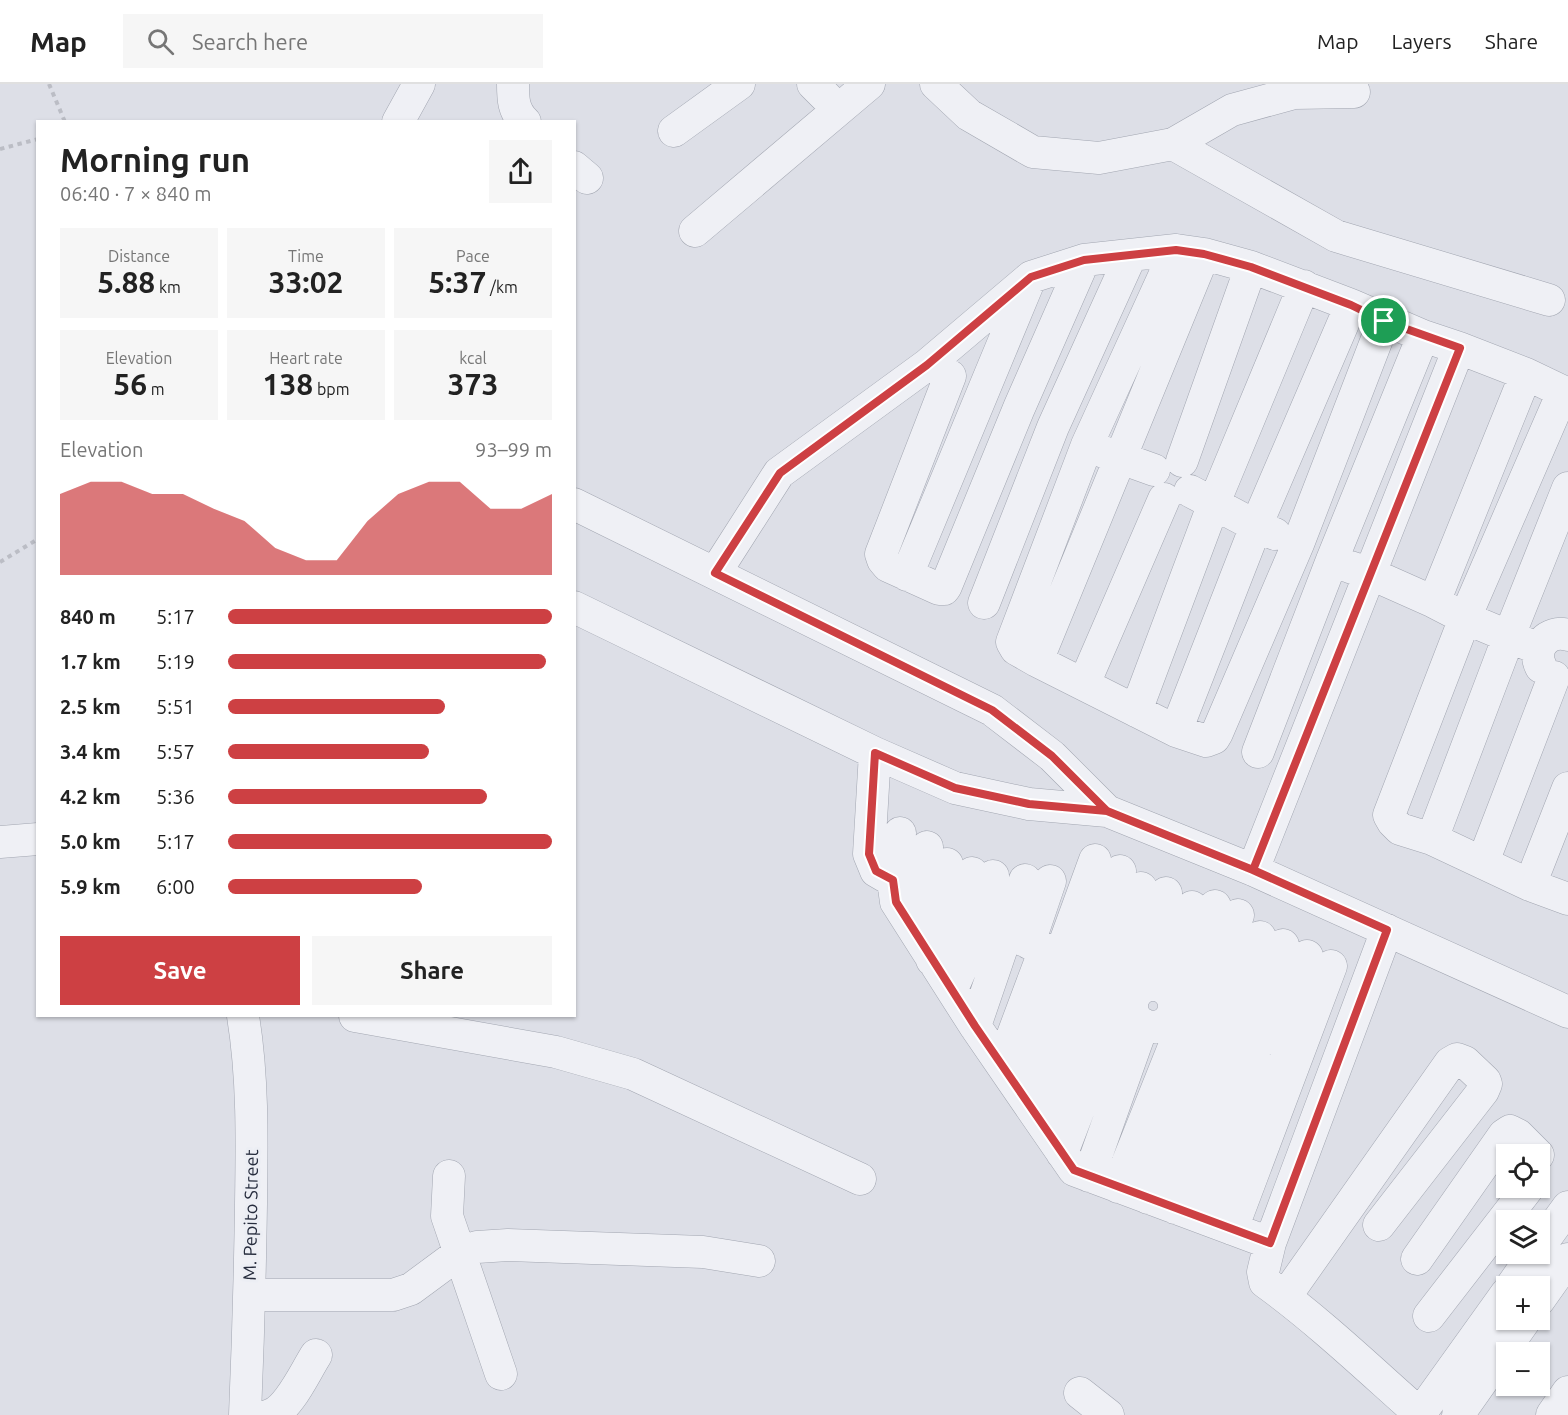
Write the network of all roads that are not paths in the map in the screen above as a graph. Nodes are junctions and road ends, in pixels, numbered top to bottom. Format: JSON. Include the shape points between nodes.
{"nodes":[{"id":1,"x":419,"y":84,"type":"edge"},
{"id":2,"x":513,"y":84,"type":"edge"},
{"id":3,"x":739,"y":84,"type":"edge"},
{"id":4,"x":813,"y":84,"type":"edge"},
{"id":5,"x":869,"y":84,"type":"edge"},
{"id":6,"x":936,"y":84,"type":"edge"},
{"id":7,"x":1354,"y":92,"type":"dead end"},
{"id":8,"x":838,"y":109,"type":"junction"},
{"id":9,"x":399,"y":120,"type":"edge"},
{"id":10,"x":523,"y":120,"type":"edge"},
{"id":11,"x":674,"y":131,"type":"dead end"},
{"id":12,"x":1173,"y":144,"type":"junction"},
{"id":13,"x":695,"y":231,"type":"dead end"},
{"id":14,"x":1190,"y":252,"type":"junction"},
{"id":15,"x":1131,"y":255,"type":"junction"},
{"id":16,"x":1084,"y":260,"type":"junction"},
{"id":17,"x":1251,"y":267,"type":"junction"},
{"id":18,"x":1031,"y":277,"type":"junction"},
{"id":19,"x":1304,"y":286,"type":"junction"},
{"id":20,"x":1549,"y":300,"type":"dead end"},
{"id":21,"x":1351,"y":305,"type":"junction"},
{"id":22,"x":1384,"y":321,"type":"junction"},
{"id":23,"x":1423,"y":336,"type":"junction"},
{"id":24,"x":1460,"y":348,"type":"junction"},
{"id":25,"x":938,"y":370,"type":"junction"},
{"id":26,"x":1526,"y":374,"type":"junction"},
{"id":27,"x":985,"y":390,"type":"junction"},
{"id":28,"x":1565,"y":393,"type":"edge"},
{"id":29,"x":1019,"y":408,"type":"junction"},
{"id":30,"x":1053,"y":427,"type":"junction"},
{"id":31,"x":1087,"y":445,"type":"junction"},
{"id":32,"x":1121,"y":459,"type":"junction"},
{"id":33,"x":1168,"y":465,"type":"junction"},
{"id":34,"x":1568,"y":488,"type":"edge"},
{"id":35,"x":1189,"y":498,"type":"junction"},
{"id":36,"x":576,"y":505,"type":"edge"},
{"id":37,"x":1256,"y":526,"type":"junction"},
{"id":38,"x":1298,"y":544,"type":"junction"},
{"id":39,"x":1332,"y":560,"type":"junction"},
{"id":40,"x":715,"y":573,"type":"junction"},
{"id":41,"x":1371,"y":574,"type":"junction"},
{"id":42,"x":907,"y":575,"type":"junction"},
{"id":43,"x":1434,"y":602,"type":"junction"},
{"id":44,"x":984,"y":603,"type":"dead end"},
{"id":45,"x":576,"y":608,"type":"edge"},
{"id":46,"x":1464,"y":618,"type":"junction"},
{"id":47,"x":1568,"y":635,"type":"edge"},
{"id":48,"x":1509,"y":636,"type":"junction"},
{"id":49,"x":1539,"y":649,"type":"junction"},
{"id":50,"x":1038,"y":661,"type":"junction"},
{"id":51,"x":1561,"y":677,"type":"edge"},
{"id":52,"x":1084,"y":684,"type":"junction"},
{"id":53,"x":1136,"y":711,"type":"junction"},
{"id":54,"x":1176,"y":731,"type":"junction"},
{"id":55,"x":1258,"y":752,"type":"dead end"},
{"id":56,"x":875,"y":753,"type":"junction"},
{"id":57,"x":1568,"y":788,"type":"edge"},
{"id":58,"x":1107,"y":811,"type":"junction"},
{"id":59,"x":36,"y":839,"type":"edge"},
{"id":60,"x":1432,"y":839,"type":"junction"},
{"id":61,"x":0,"y":842,"type":"edge"},
{"id":62,"x":948,"y":859,"type":"junction"},
{"id":63,"x":1483,"y":862,"type":"junction"},
{"id":64,"x":1253,"y":870,"type":"junction"},
{"id":65,"x":1038,"y":881,"type":"dead end"},
{"id":66,"x":1530,"y":885,"type":"junction"},
{"id":67,"x":1167,"y":892,"type":"junction"},
{"id":68,"x":1568,"y":899,"type":"edge"},
{"id":69,"x":1387,"y":930,"type":"junction"},
{"id":70,"x":915,"y":931,"type":"junction"},
{"id":71,"x":1295,"y":951,"type":"junction"},
{"id":72,"x":932,"y":960,"type":"junction"},
{"id":73,"x":1102,"y":977,"type":"junction"},
{"id":74,"x":952,"y":988,"type":"junction"},
{"id":75,"x":1568,"y":1012,"type":"edge"},
{"id":76,"x":243,"y":1017,"type":"edge"},
{"id":77,"x":361,"y":1017,"type":"edge"},
{"id":78,"x":975,"y":1026,"type":"junction"},
{"id":79,"x":1002,"y":1064,"type":"junction"},
{"id":80,"x":1295,"y":1065,"type":"junction"},
{"id":81,"x":1331,"y":1080,"type":"junction"},
{"id":82,"x":1022,"y":1093,"type":"junction"},
{"id":83,"x":1042,"y":1122,"type":"junction"},
{"id":84,"x":1498,"y":1144,"type":"edge"},
{"id":85,"x":1527,"y":1144,"type":"edge"},
{"id":86,"x":1496,"y":1147,"type":"edge"},
{"id":87,"x":1062,"y":1153,"type":"junction"},
{"id":88,"x":449,"y":1176,"type":"dead end"},
{"id":89,"x":1089,"y":1176,"type":"junction"},
{"id":90,"x":860,"y":1179,"type":"dead end"},
{"id":91,"x":1118,"y":1186,"type":"junction"},
{"id":92,"x":1520,"y":1198,"type":"edge"},
{"id":93,"x":1162,"y":1203,"type":"junction"},
{"id":94,"x":1348,"y":1205,"type":"junction"},
{"id":95,"x":1568,"y":1207,"type":"edge"},
{"id":96,"x":1218,"y":1224,"type":"junction"},
{"id":97,"x":1379,"y":1225,"type":"junction"},
{"id":98,"x":1550,"y":1232,"type":"edge"},
{"id":99,"x":1270,"y":1243,"type":"junction"},
{"id":100,"x":461,"y":1252,"type":"junction"},
{"id":101,"x":1417,"y":1259,"type":"junction"},
{"id":102,"x":1568,"y":1259,"type":"edge"},
{"id":103,"x":759,"y":1261,"type":"dead end"},
{"id":104,"x":1550,"y":1284,"type":"edge"},
{"id":105,"x":1452,"y":1285,"type":"junction"},
{"id":106,"x":250,"y":1295,"type":"junction"},
{"id":107,"x":1285,"y":1297,"type":"junction"},
{"id":108,"x":1496,"y":1308,"type":"edge"},
{"id":109,"x":1428,"y":1316,"type":"dead end"},
{"id":110,"x":1518,"y":1330,"type":"edge"},
{"id":111,"x":316,"y":1355,"type":"dead end"},
{"id":112,"x":501,"y":1374,"type":"dead end"},
{"id":113,"x":1568,"y":1392,"type":"edge"},
{"id":114,"x":1080,"y":1393,"type":"dead end"},
{"id":115,"x":245,"y":1415,"type":"edge"},
{"id":116,"x":270,"y":1415,"type":"edge"},
{"id":117,"x":1108,"y":1415,"type":"edge"},
{"id":118,"x":1420,"y":1415,"type":"edge"},
{"id":119,"x":1458,"y":1415,"type":"edge"},
{"id":120,"x":1552,"y":1415,"type":"edge"}],
"edges":[{"from":1,"to":9,"type":"street"},
{"from":2,"to":10,"type":"street","via":[[513,100]]},
{"from":3,"to":11,"type":"street"},
{"from":4,"to":8,"type":"street"},
{"from":5,"to":8,"type":"street"},
{"from":6,"to":12,"type":"street","via":[[969,114],[1033,152],[1099,159]]},
{"from":7,"to":12,"type":"street","via":[[1294,93],[1232,110]]},
{"from":8,"to":13,"type":"street"},
{"from":12,"to":20,"type":"street","via":[[1336,236]]},
{"from":14,"to":15,"type":"street"},
{"from":14,"to":17,"type":"street"},
{"from":14,"to":31,"type":"street"},
{"from":14,"to":32,"type":"street"},
{"from":15,"to":16,"type":"street"},
{"from":15,"to":30,"type":"street"},
{"from":16,"to":18,"type":"street"},
{"from":16,"to":29,"type":"street"},
{"from":17,"to":19,"type":"street"},
{"from":17,"to":33,"type":"street"},
{"from":18,"to":25,"type":"street"},
{"from":18,"to":27,"type":"street"},
{"from":19,"to":21,"type":"street"},
{"from":19,"to":35,"type":"street"},
{"from":21,"to":22,"type":"street"},
{"from":21,"to":37,"type":"street"},
{"from":22,"to":23,"type":"street"},
{"from":22,"to":38,"type":"street"},
{"from":23,"to":24,"type":"street"},
{"from":23,"to":39,"type":"street"},
{"from":24,"to":26,"type":"street"},
{"from":24,"to":41,"type":"street"},
{"from":25,"to":27,"type":"street"},
{"from":25,"to":40,"type":"street","via":[[780,473]]},
{"from":25,"to":42,"type":"street","via":[[881,554],[888,566]]},
{"from":26,"to":28,"type":"street"},
{"from":26,"to":43,"type":"street"},
{"from":27,"to":29,"type":"street"},
{"from":27,"to":42,"type":"street"},
{"from":28,"to":46,"type":"street"},
{"from":29,"to":30,"type":"street"},
{"from":29,"to":42,"type":"street","via":[[944,589]]},
{"from":30,"to":31,"type":"street"},
{"from":30,"to":44,"type":"street"},
{"from":31,"to":32,"type":"street"},
{"from":31,"to":50,"type":"street","via":[[1012,642],[1016,649]]},
{"from":32,"to":33,"type":"street"},
{"from":32,"to":50,"type":"street"},
{"from":33,"to":35,"type":"street","via":[[1151,483],[1158,496]]},
{"from":34,"to":48,"type":"street"},
{"from":35,"to":37,"type":"street"},
{"from":35,"to":52,"type":"street"},
{"from":35,"to":53,"type":"street"},
{"from":36,"to":40,"type":"street"},
{"from":37,"to":38,"type":"street"},
{"from":37,"to":54,"type":"street"},
{"from":38,"to":39,"type":"street"},
{"from":38,"to":54,"type":"street","via":[[1214,738],[1206,741]]},
{"from":39,"to":41,"type":"street"},
{"from":39,"to":55,"type":"street"},
{"from":40,"to":58,"type":"street","via":[[992,710],[1052,756]]},
{"from":41,"to":43,"type":"street"},
{"from":41,"to":64,"type":"street"},
{"from":43,"to":46,"type":"street"},
{"from":45,"to":56,"type":"street"},
{"from":46,"to":48,"type":"street"},
{"from":46,"to":60,"type":"street","via":[[1389,815],[1400,829]]},
{"from":47,"to":49,"type":"street","via":[[1548,637]]},
{"from":48,"to":49,"type":"street"},
{"from":48,"to":60,"type":"street"},
{"from":49,"to":51,"type":"street","via":[[1539,663],[1548,674]]},
{"from":50,"to":52,"type":"street"},
{"from":51,"to":63,"type":"street"},
{"from":52,"to":53,"type":"street"},
{"from":53,"to":54,"type":"street"},
{"from":56,"to":58,"type":"street","via":[[955,788],[1029,804]]},
{"from":56,"to":73,"type":"street","via":[[869,854],[876,871]]},
{"from":57,"to":66,"type":"street"},
{"from":58,"to":64,"type":"street"},
{"from":59,"to":61,"type":"street"},
{"from":60,"to":63,"type":"street"},
{"from":62,"to":73,"type":"street"},
{"from":62,"to":73,"type":"street"},
{"from":62,"to":73,"type":"street"},
{"from":63,"to":66,"type":"street"},
{"from":64,"to":69,"type":"street"},
{"from":65,"to":73,"type":"street"},
{"from":66,"to":68,"type":"street"},
{"from":67,"to":73,"type":"street"},
{"from":67,"to":73,"type":"street"},
{"from":67,"to":73,"type":"street"},
{"from":67,"to":73,"type":"street"},
{"from":69,"to":75,"type":"street"},
{"from":69,"to":81,"type":"street"},
{"from":70,"to":72,"type":"street"},
{"from":70,"to":73,"type":"street"},
{"from":70,"to":73,"type":"street","via":[[896,902]]},
{"from":71,"to":73,"type":"street"},
{"from":71,"to":73,"type":"street"},
{"from":71,"to":80,"type":"street"},
{"from":72,"to":73,"type":"street"},
{"from":72,"to":74,"type":"street"},
{"from":73,"to":74,"type":"street"},
{"from":73,"to":78,"type":"street"},
{"from":73,"to":79,"type":"street"},
{"from":73,"to":80,"type":"street"},
{"from":73,"to":82,"type":"street"},
{"from":73,"to":83,"type":"street"},
{"from":73,"to":87,"type":"street"},
{"from":73,"to":89,"type":"street","via":[[1143,1024]]},
{"from":73,"to":91,"type":"street"},
{"from":73,"to":93,"type":"street"},
{"from":73,"to":96,"type":"street"},
{"from":74,"to":78,"type":"street"},
{"from":76,"to":106,"type":"street","name":"M. Pepito Street","via":[[249,1054],[252,1165]]},
{"from":77,"to":90,"type":"street","via":[[556,1052],[633,1074]]},
{"from":78,"to":79,"type":"street"},
{"from":79,"to":82,"type":"street"},
{"from":80,"to":81,"type":"street"},
{"from":80,"to":96,"type":"street"},
{"from":81,"to":99,"type":"street"},
{"from":82,"to":83,"type":"street"},
{"from":83,"to":87,"type":"street"},
{"from":84,"to":85,"type":"street","via":[[1510,1131]]},
{"from":86,"to":101,"type":"street"},
{"from":87,"to":89,"type":"street","via":[[1074,1170]]},
{"from":88,"to":100,"type":"street","via":[[447,1216]]},
{"from":89,"to":91,"type":"street"},
{"from":91,"to":93,"type":"street"},
{"from":92,"to":105,"type":"street"},
{"from":93,"to":96,"type":"street"},
{"from":94,"to":97,"type":"street"},
{"from":94,"to":97,"type":"street","via":[[1450,1063],[1457,1059],[1465,1062],[1486,1084]]},
{"from":94,"to":107,"type":"street"},
{"from":95,"to":98,"type":"street"},
{"from":96,"to":99,"type":"street"},
{"from":97,"to":101,"type":"street"},
{"from":99,"to":107,"type":"street","via":[[1263,1272],[1265,1282]]},
{"from":100,"to":103,"type":"street","via":[[519,1246],[703,1252]]},
{"from":100,"to":106,"type":"street","via":[[411,1289],[393,1294]]},
{"from":100,"to":112,"type":"street"},
{"from":101,"to":105,"type":"street"},
{"from":102,"to":104,"type":"street"},
{"from":105,"to":109,"type":"street"},
{"from":106,"to":115,"type":"street","name":"M. Pepito Street"},
{"from":107,"to":118,"type":"street"},
{"from":108,"to":118,"type":"street"},
{"from":110,"to":119,"type":"street"},
{"from":111,"to":116,"type":"street","via":[[286,1404]]},
{"from":113,"to":120,"type":"street"},
{"from":114,"to":117,"type":"street"}]}
